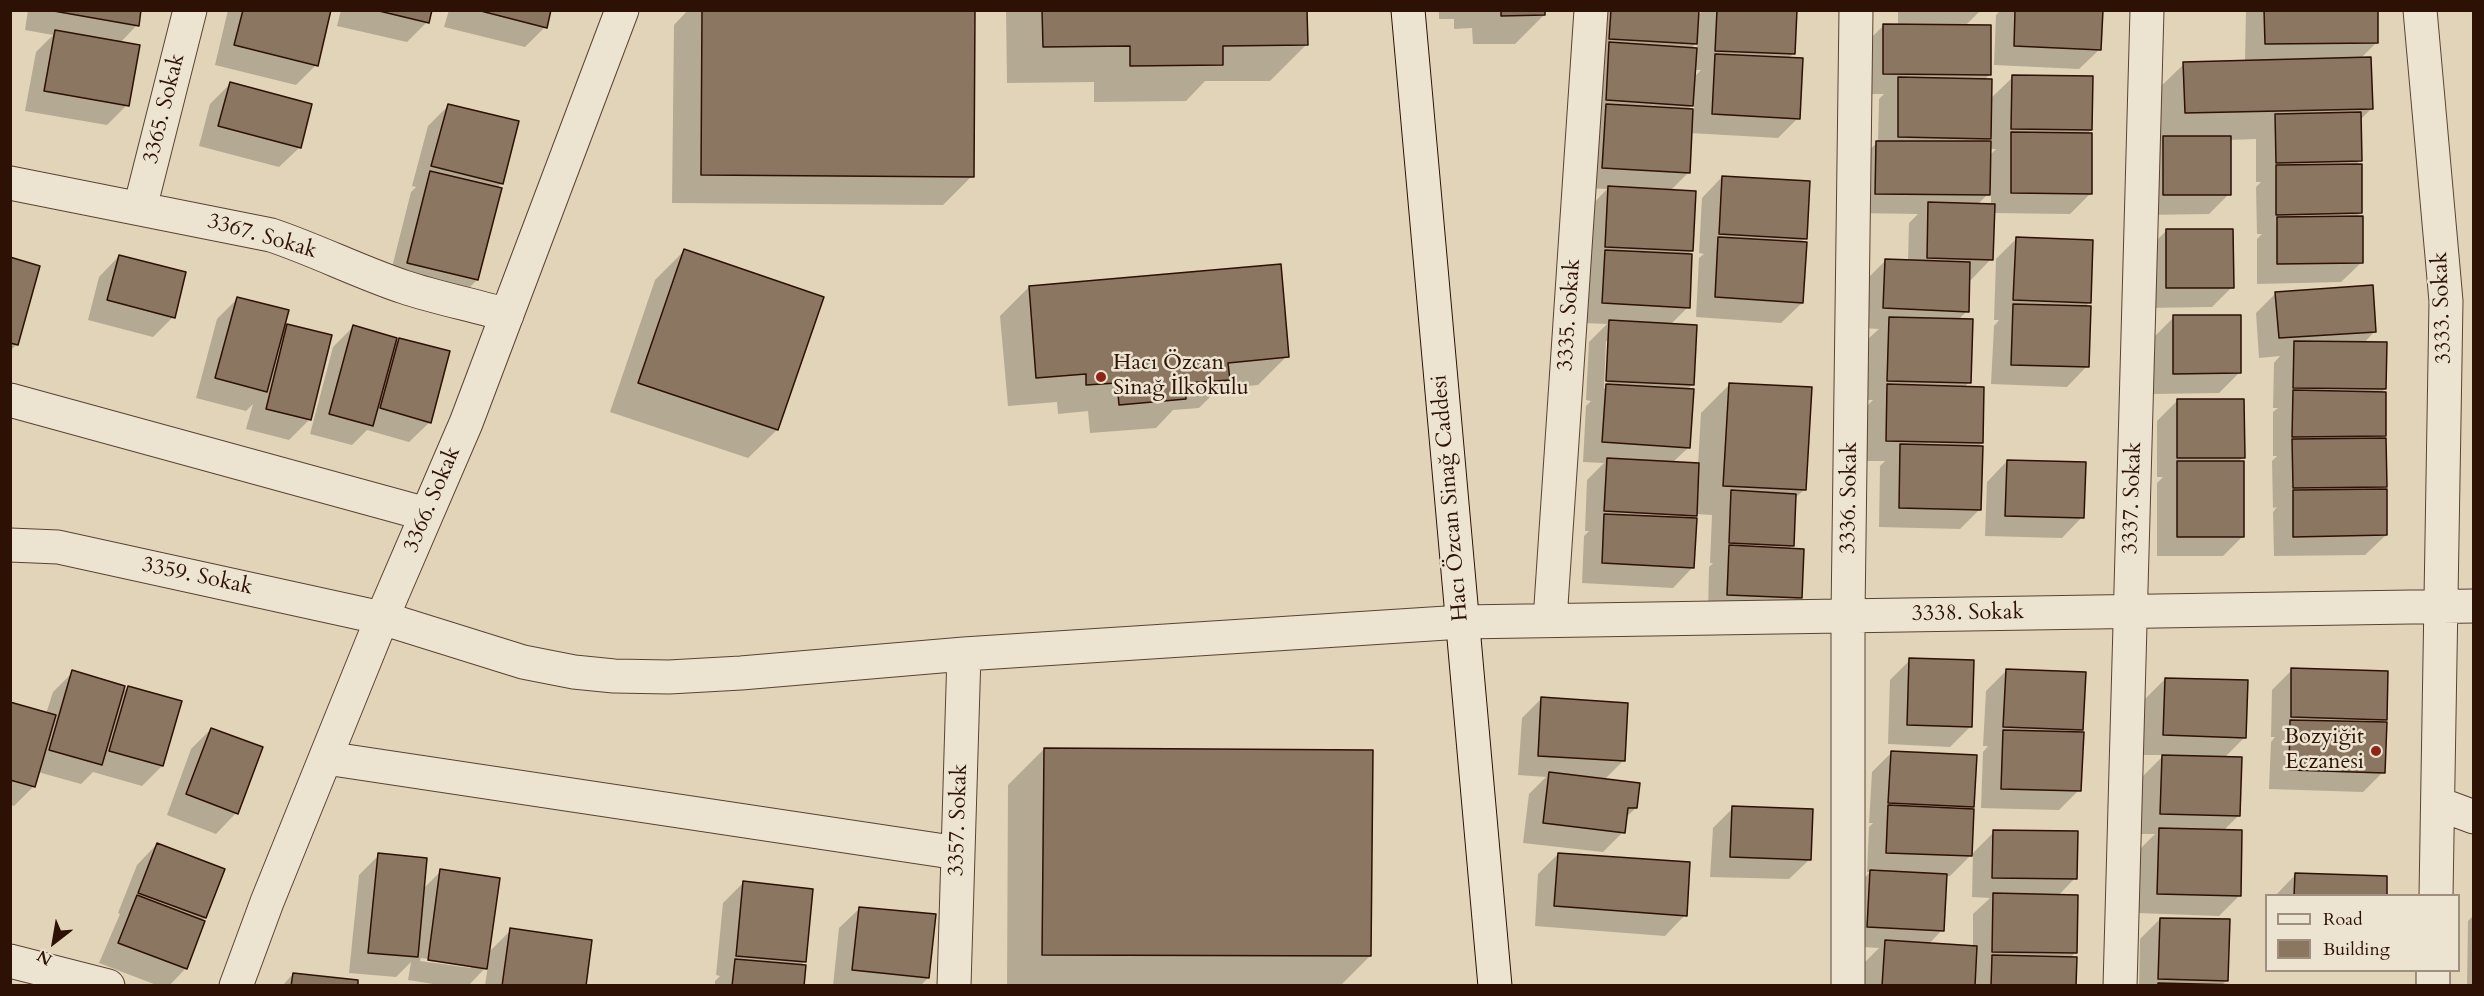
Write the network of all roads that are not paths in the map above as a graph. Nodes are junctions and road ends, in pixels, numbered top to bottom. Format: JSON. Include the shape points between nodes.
{"nodes":[{"id":1,"x":190,"y":10,"type":"edge"},
{"id":2,"x":622,"y":10,"type":"edge"},
{"id":3,"x":1408,"y":10,"type":"edge"},
{"id":4,"x":1591,"y":10,"type":"edge"},
{"id":5,"x":1856,"y":10,"type":"edge"},
{"id":6,"x":2147,"y":10,"type":"edge"},
{"id":7,"x":2420,"y":10,"type":"edge"},
{"id":8,"x":10,"y":183,"type":"edge"},
{"id":9,"x":141,"y":208,"type":"junction"},
{"id":10,"x":2460,"y":301,"type":"edge"},
{"id":11,"x":507,"y":315,"type":"junction"},
{"id":12,"x":10,"y":400,"type":"edge"},
{"id":13,"x":426,"y":514,"type":"junction"},
{"id":14,"x":10,"y":545,"type":"edge"},
{"id":15,"x":2474,"y":606,"type":"edge"},
{"id":16,"x":2440,"y":607,"type":"junction"},
{"id":17,"x":2130,"y":612,"type":"junction"},
{"id":18,"x":1848,"y":615,"type":"junction"},
{"id":19,"x":382,"y":618,"type":"junction"},
{"id":20,"x":1550,"y":620,"type":"junction"},
{"id":21,"x":1462,"y":622,"type":"junction"},
{"id":22,"x":964,"y":654,"type":"junction"},
{"id":23,"x":326,"y":758,"type":"junction"},
{"id":24,"x":2439,"y":804,"type":"junction"},
{"id":25,"x":2474,"y":817,"type":"edge"},
{"id":26,"x":958,"y":853,"type":"junction"},
{"id":27,"x":2436,"y":894,"type":"edge"},
{"id":28,"x":10,"y":961,"type":"edge"},
{"id":29,"x":108,"y":986,"type":"edge"},
{"id":30,"x":236,"y":986,"type":"edge"},
{"id":31,"x":954,"y":986,"type":"edge"},
{"id":32,"x":1496,"y":986,"type":"edge"},
{"id":33,"x":1848,"y":986,"type":"edge"},
{"id":34,"x":2120,"y":986,"type":"edge"}],
"edges":[{"from":1,"to":9,"type":"street","name":"3365. Sokak"},
{"from":2,"to":11,"type":"street","name":"3366. Sokak"},
{"from":3,"to":21,"type":"street","name":"Hacı Özcan Sinağ Caddesi"},
{"from":4,"to":20,"type":"street","name":"3335. Sokak"},
{"from":5,"to":18,"type":"street","name":"3336. Sokak"},
{"from":6,"to":17,"type":"street","name":"3337. Sokak"},
{"from":7,"to":10,"type":"street","name":"3333. Sokak"},
{"from":8,"to":9,"type":"street","name":"3367. Sokak"},
{"from":9,"to":11,"type":"street","name":"3367. Sokak","via":[[271,235],[406,288]]},
{"from":10,"to":16,"type":"street","name":"3333. Sokak"},
{"from":11,"to":13,"type":"street","name":"3366. Sokak"},
{"from":12,"to":13,"type":"street"},
{"from":13,"to":19,"type":"street","name":"3366. Sokak"},
{"from":14,"to":19,"type":"street","name":"3359. Sokak","via":[[58,547]]},
{"from":15,"to":16,"type":"street","name":"3338. Sokak"},
{"from":16,"to":17,"type":"street","name":"3338. Sokak"},
{"from":16,"to":24,"type":"street","name":"3333. Sokak"},
{"from":17,"to":18,"type":"street","name":"3338. Sokak"},
{"from":17,"to":34,"type":"street","name":"3337. Sokak"},
{"from":18,"to":20,"type":"street","name":"3338. Sokak"},
{"from":18,"to":33,"type":"street","name":"3336. Sokak"},
{"from":19,"to":22,"type":"street","name":"3359. Sokak","via":[[523,662],[614,676],[741,673]]},
{"from":19,"to":23,"type":"street","name":"3366. Sokak"},
{"from":20,"to":21,"type":"street","name":"3338. Sokak"},
{"from":21,"to":22,"type":"street","name":"3338. Sokak"},
{"from":21,"to":32,"type":"street","name":"Hacı Özcan Sinağ Caddesi"},
{"from":22,"to":26,"type":"street","name":"3357. Sokak"},
{"from":23,"to":26,"type":"street"},
{"from":23,"to":30,"type":"street","name":"3366. Sokak"},
{"from":24,"to":25,"type":"street"},
{"from":24,"to":27,"type":"street","name":"3333. Sokak"},
{"from":26,"to":31,"type":"street","name":"3357. Sokak"},
{"from":28,"to":29,"type":"street"}]}
